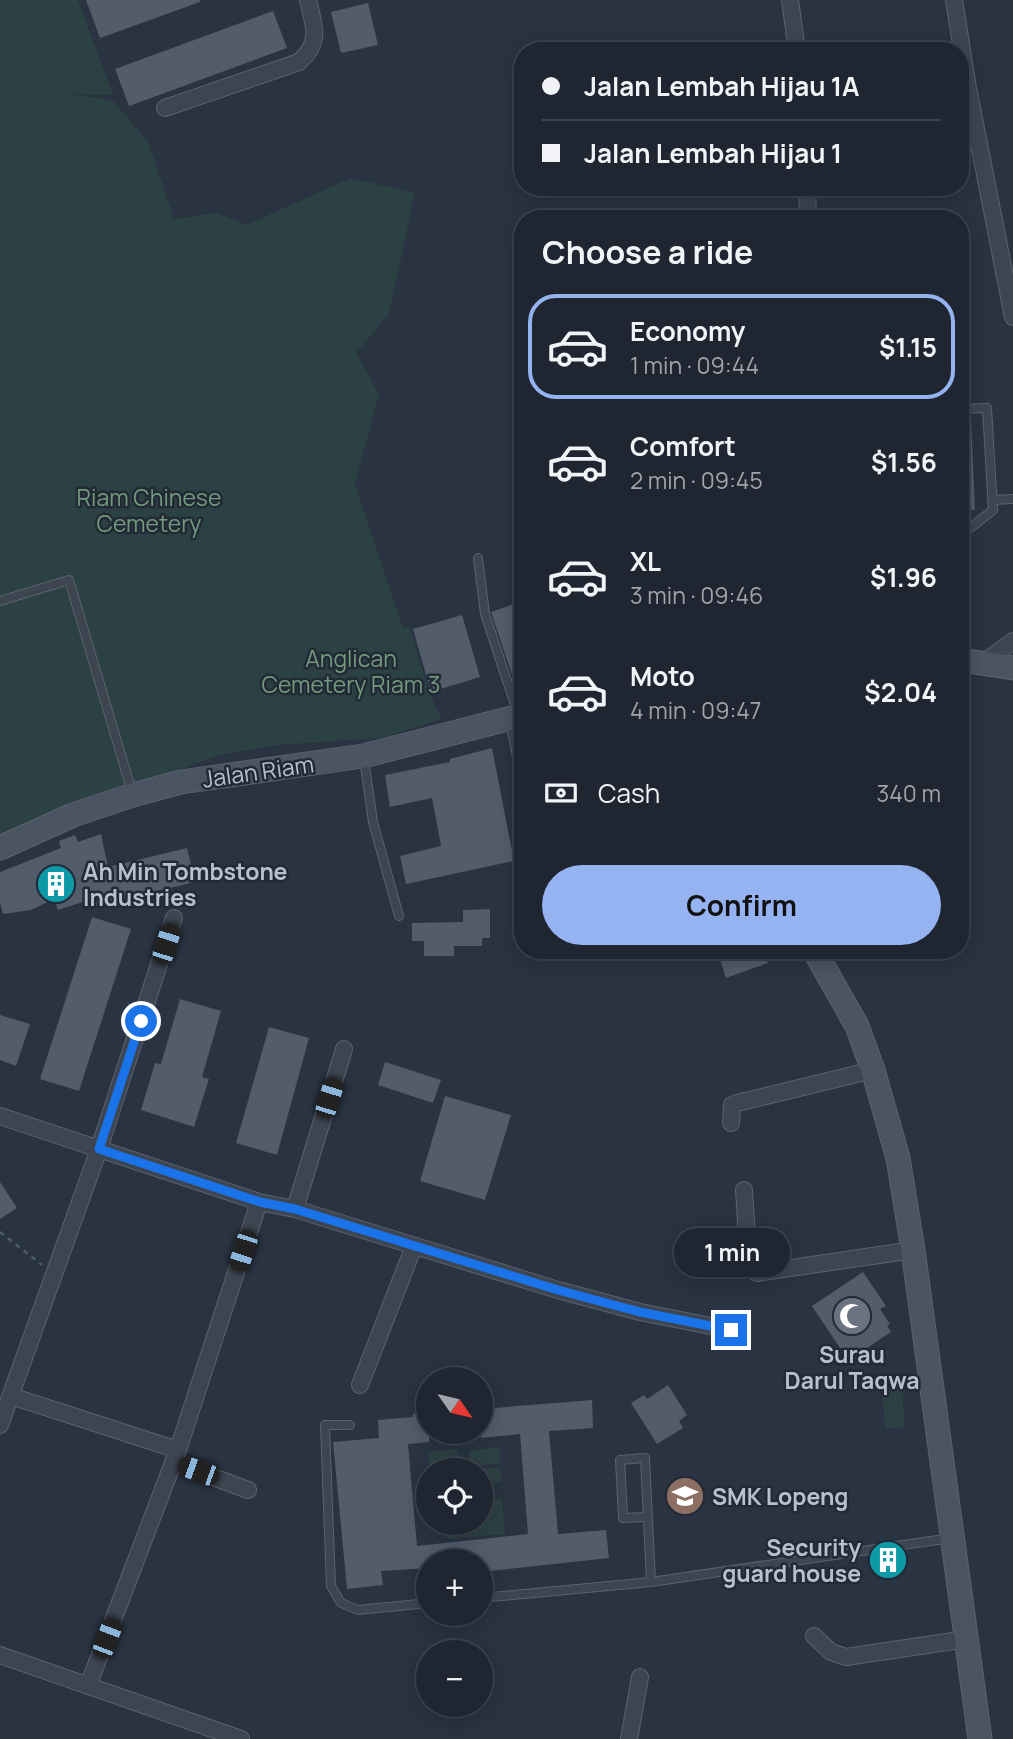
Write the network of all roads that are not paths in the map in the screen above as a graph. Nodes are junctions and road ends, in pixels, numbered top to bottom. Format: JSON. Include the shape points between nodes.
{"nodes":[{"id":1,"x":308,"y":0,"type":"edge"},
{"id":2,"x":790,"y":0,"type":"edge"},
{"id":3,"x":954,"y":0,"type":"edge"},
{"id":4,"x":796,"y":42,"type":"edge"},
{"id":5,"x":959,"y":42,"type":"edge"},
{"id":6,"x":165,"y":108,"type":"dead end"},
{"id":7,"x":969,"y":108,"type":"edge"},
{"id":8,"x":1008,"y":266,"type":"edge"},
{"id":9,"x":1013,"y":317,"type":"edge"},
{"id":10,"x":969,"y":409,"type":"edge"},
{"id":11,"x":1013,"y":499,"type":"edge"},
{"id":12,"x":992,"y":500,"type":"junction"},
{"id":13,"x":969,"y":528,"type":"edge"},
{"id":14,"x":478,"y":558,"type":"dead end"},
{"id":15,"x":0,"y":601,"type":"edge"},
{"id":16,"x":1013,"y":641,"type":"edge"},
{"id":17,"x":972,"y":662,"type":"edge"},
{"id":18,"x":1013,"y":668,"type":"edge"},
{"id":19,"x":514,"y":707,"type":"edge"},
{"id":20,"x":514,"y":718,"type":"edge"},
{"id":21,"x":363,"y":756,"type":"junction"},
{"id":22,"x":133,"y":795,"type":"junction"},
{"id":23,"x":0,"y":848,"type":"edge"},
{"id":24,"x":399,"y":916,"type":"dead end"},
{"id":25,"x":174,"y":918,"type":"dead end"},
{"id":26,"x":819,"y":959,"type":"edge"},
{"id":27,"x":344,"y":1049,"type":"dead end"},
{"id":28,"x":873,"y":1070,"type":"junction"},
{"id":29,"x":0,"y":1116,"type":"edge"},
{"id":30,"x":731,"y":1122,"type":"dead end"},
{"id":31,"x":99,"y":1149,"type":"junction"},
{"id":32,"x":744,"y":1190,"type":"dead end"},
{"id":33,"x":260,"y":1202,"type":"junction"},
{"id":34,"x":295,"y":1209,"type":"junction"},
{"id":35,"x":414,"y":1246,"type":"junction"},
{"id":36,"x":913,"y":1250,"type":"junction"},
{"id":37,"x":731,"y":1330,"type":"dead end"},
{"id":38,"x":360,"y":1385,"type":"dead end"},
{"id":39,"x":11,"y":1396,"type":"junction"},
{"id":40,"x":0,"y":1425,"type":"edge"},
{"id":41,"x":350,"y":1425,"type":"dead end"},
{"id":42,"x":176,"y":1456,"type":"junction"},
{"id":43,"x":248,"y":1490,"type":"dead end"},
{"id":44,"x":647,"y":1517,"type":"junction"},
{"id":45,"x":954,"y":1538,"type":"junction"},
{"id":46,"x":651,"y":1582,"type":"junction"},
{"id":47,"x":493,"y":1597,"type":"edge"},
{"id":48,"x":416,"y":1604,"type":"edge"},
{"id":49,"x":814,"y":1636,"type":"dead end"},
{"id":50,"x":967,"y":1639,"type":"junction"},
{"id":51,"x":0,"y":1655,"type":"edge"},
{"id":52,"x":640,"y":1677,"type":"dead end"},
{"id":53,"x":89,"y":1686,"type":"junction"},
{"id":54,"x":241,"y":1739,"type":"edge"},
{"id":55,"x":629,"y":1739,"type":"edge"},
{"id":56,"x":980,"y":1739,"type":"edge"}],
"edges":[{"from":1,"to":6,"type":"street","via":[[315,39],[299,62]]},
{"from":2,"to":4,"type":"street"},
{"from":3,"to":5,"type":"street"},
{"from":7,"to":8,"type":"street"},
{"from":8,"to":9,"type":"street"},
{"from":10,"to":12,"type":"lane","via":[[987,408]]},
{"from":11,"to":12,"type":"lane"},
{"from":12,"to":13,"type":"lane","via":[[993,510]]},
{"from":14,"to":19,"type":"lane","via":[[485,614]]},
{"from":15,"to":22,"type":"lane","via":[[69,580]]},
{"from":16,"to":17,"type":"street"},
{"from":17,"to":18,"type":"street"},
{"from":20,"to":21,"type":"street","name":"Jalan Riam"},
{"from":21,"to":22,"type":"street","name":"Jalan Riam","via":[[181,782]]},
{"from":21,"to":24,"type":"lane","via":[[373,822]]},
{"from":22,"to":23,"type":"street","name":"Jalan Riam"},
{"from":25,"to":31,"type":"street"},
{"from":26,"to":28,"type":"street","via":[[857,1026]]},
{"from":27,"to":34,"type":"street"},
{"from":28,"to":30,"type":"street","via":[[737,1103],[732,1105]]},
{"from":28,"to":36,"type":"street","via":[[898,1158]]},
{"from":29,"to":31,"type":"street"},
{"from":31,"to":33,"type":"street"},
{"from":31,"to":39,"type":"street"},
{"from":32,"to":36,"type":"street","via":[[749,1267],[757,1273]]},
{"from":33,"to":34,"type":"street"},
{"from":33,"to":42,"type":"street"},
{"from":34,"to":35,"type":"street"},
{"from":35,"to":37,"type":"street","via":[[629,1309]]},
{"from":35,"to":38,"type":"street"},
{"from":36,"to":45,"type":"street"},
{"from":39,"to":40,"type":"street"},
{"from":39,"to":42,"type":"street"},
{"from":41,"to":48,"type":"lane","via":[[325,1425],[331,1586],[341,1603],[358,1610]]},
{"from":42,"to":43,"type":"street"},
{"from":42,"to":53,"type":"street"},
{"from":44,"to":44,"type":"lane","via":[[645,1458],[620,1460],[623,1518]]},
{"from":44,"to":46,"type":"lane"},
{"from":45,"to":46,"type":"lane"},
{"from":45,"to":50,"type":"street"},
{"from":46,"to":47,"type":"lane"},
{"from":49,"to":50,"type":"street","via":[[831,1652],[846,1657]]},
{"from":50,"to":56,"type":"street"},
{"from":51,"to":53,"type":"street"},
{"from":52,"to":55,"type":"street"},
{"from":53,"to":54,"type":"street"}]}
